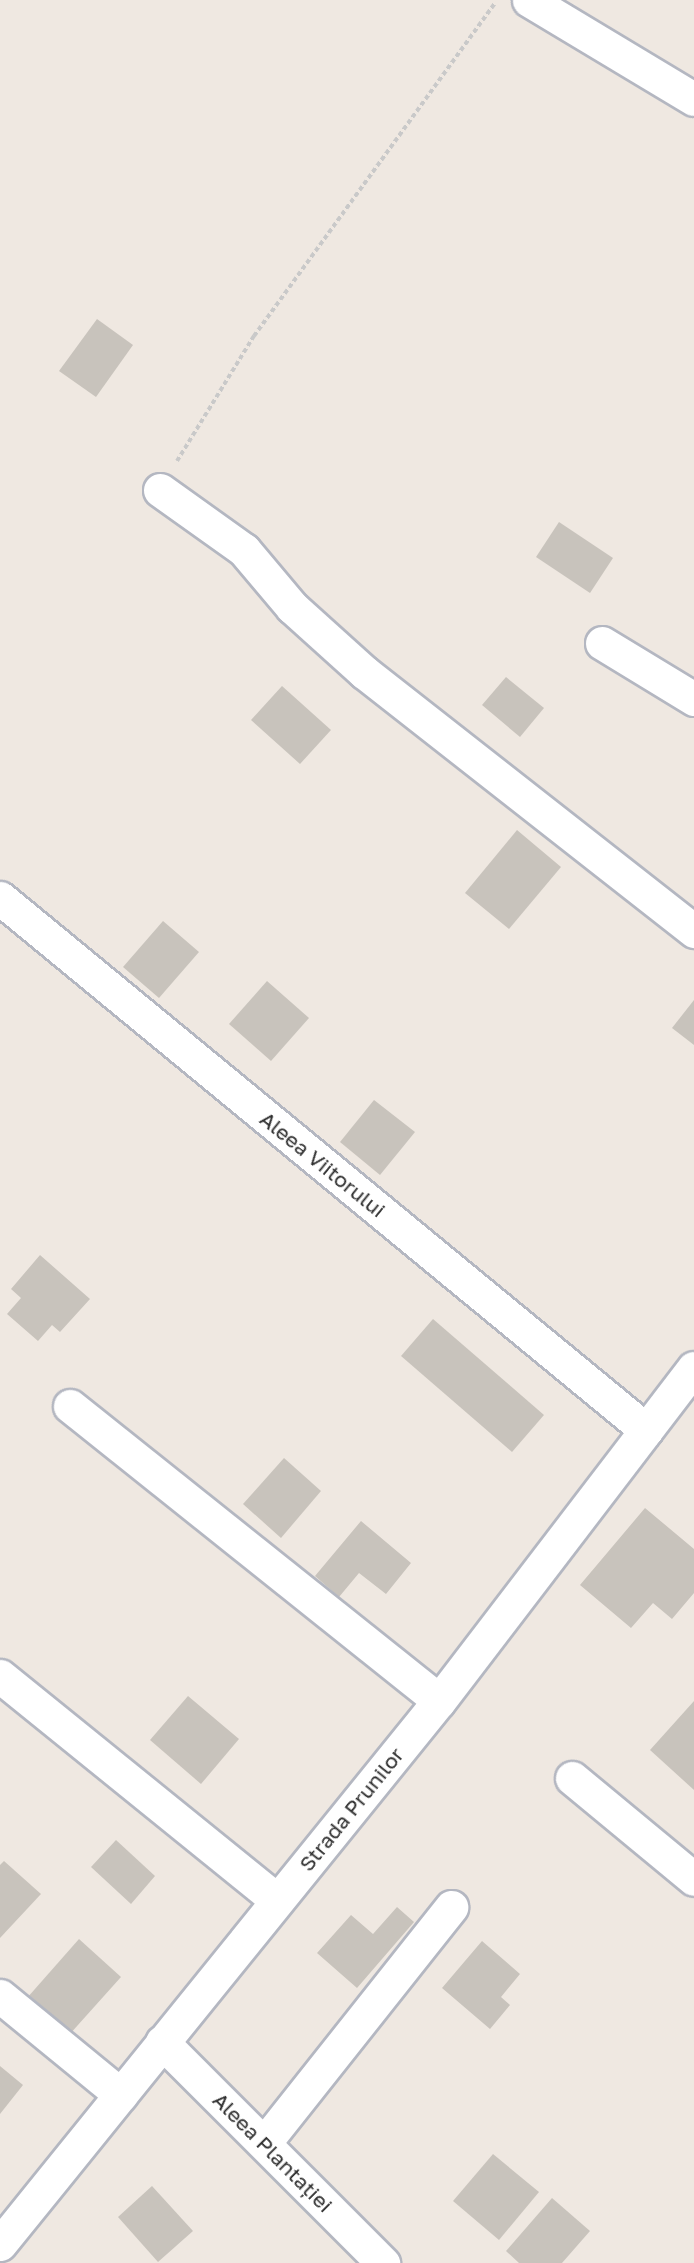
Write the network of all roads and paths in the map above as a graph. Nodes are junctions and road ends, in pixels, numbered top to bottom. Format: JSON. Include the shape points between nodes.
{"nodes":[{"id":1,"x":497,"y":0,"type":"edge"},
{"id":2,"x":529,"y":0,"type":"edge"},
{"id":3,"x":694,"y":99,"type":"edge"},
{"id":4,"x":160,"y":490,"type":"joint"},
{"id":5,"x":602,"y":643,"type":"dead end"},
{"id":6,"x":694,"y":699,"type":"edge"},
{"id":7,"x":0,"y":898,"type":"edge"},
{"id":8,"x":694,"y":931,"type":"edge"},
{"id":9,"x":694,"y":1368,"type":"edge"},
{"id":10,"x":70,"y":1406,"type":"dead end"},
{"id":11,"x":646,"y":1430,"type":"junction"},
{"id":12,"x":0,"y":1676,"type":"edge"},
{"id":13,"x":439,"y":1701,"type":"junction"},
{"id":14,"x":572,"y":1778,"type":"dead end"},
{"id":15,"x":694,"y":1879,"type":"edge"},
{"id":16,"x":277,"y":1900,"type":"junction"},
{"id":17,"x":451,"y":1907,"type":"dead end"},
{"id":18,"x":0,"y":1996,"type":"edge"},
{"id":19,"x":162,"y":2042,"type":"junction"},
{"id":20,"x":121,"y":2095,"type":"junction"},
{"id":21,"x":265,"y":2142,"type":"junction"},
{"id":22,"x":0,"y":2244,"type":"edge"},
{"id":23,"x":384,"y":2263,"type":"edge"}],
"edges":[{"from":1,"to":4,"type":"path","via":[[254,336]]},
{"from":2,"to":3,"type":"street"},
{"from":4,"to":8,"type":"street","via":[[244,550],[292,607],[364,672]]},
{"from":5,"to":6,"type":"street"},
{"from":7,"to":11,"type":"street","name":"Aleea Viitorului"},
{"from":9,"to":11,"type":"street","name":"Strada Prunilor"},
{"from":10,"to":13,"type":"street"},
{"from":11,"to":13,"type":"street","name":"Strada Prunilor"},
{"from":12,"to":16,"type":"street"},
{"from":13,"to":16,"type":"street","name":"Strada Prunilor"},
{"from":14,"to":15,"type":"street"},
{"from":16,"to":19,"type":"street","name":"Strada Prunilor"},
{"from":17,"to":21,"type":"street"},
{"from":18,"to":20,"type":"street"},
{"from":19,"to":20,"type":"street","name":"Strada Prunilor"},
{"from":19,"to":21,"type":"street","name":"Aleea Plantației"},
{"from":20,"to":22,"type":"street","name":"Strada Prunilor"},
{"from":21,"to":23,"type":"street","name":"Aleea Plantației"}]}
